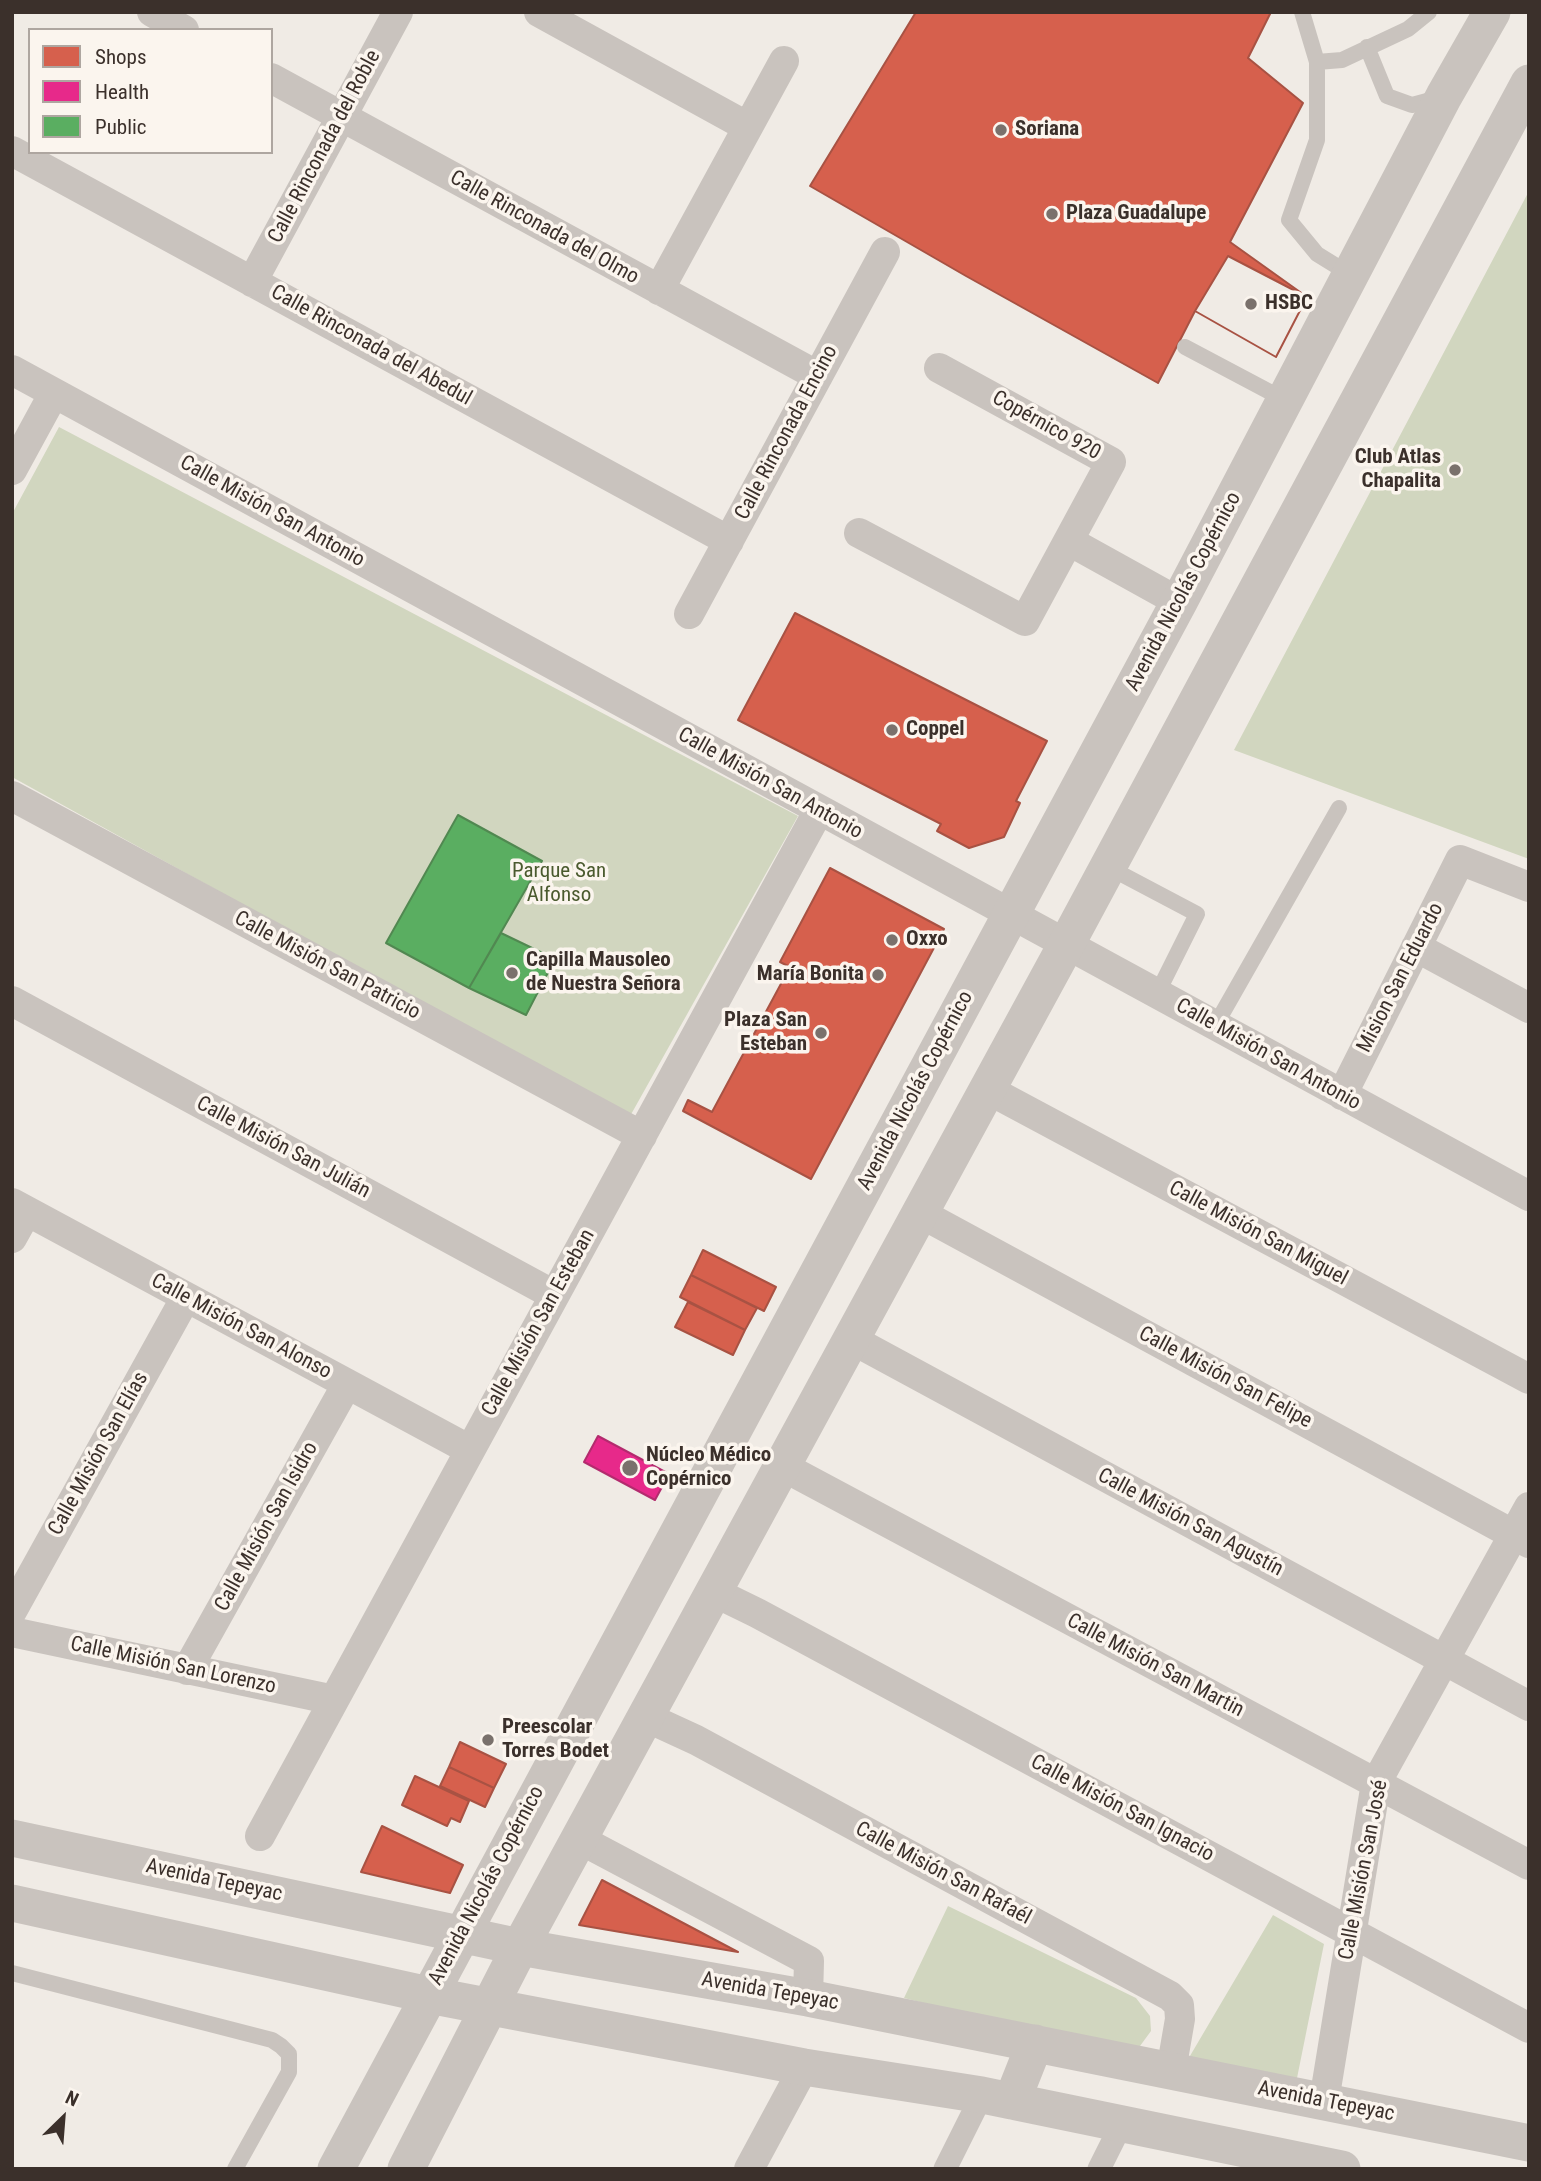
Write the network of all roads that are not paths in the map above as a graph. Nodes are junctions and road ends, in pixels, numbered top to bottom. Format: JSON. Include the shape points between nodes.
{"nodes":[{"id":1,"x":152,"y":12,"type":"edge"},
{"id":2,"x":398,"y":12,"type":"edge"},
{"id":3,"x":539,"y":12,"type":"edge"},
{"id":4,"x":1302,"y":12,"type":"edge"},
{"id":5,"x":1429,"y":12,"type":"edge"},
{"id":6,"x":1492,"y":12,"type":"edge"},
{"id":7,"x":180,"y":28,"type":"edge"},
{"id":8,"x":1367,"y":47,"type":"junction"},
{"id":9,"x":784,"y":61,"type":"dead end"},
{"id":10,"x":1317,"y":62,"type":"junction"},
{"id":11,"x":273,"y":80,"type":"edge"},
{"id":12,"x":1529,"y":83,"type":"edge"},
{"id":13,"x":1444,"y":96,"type":"junction"},
{"id":14,"x":341,"y":117,"type":"junction"},
{"id":15,"x":748,"y":127,"type":"junction"},
{"id":16,"x":12,"y":151,"type":"edge"},
{"id":17,"x":885,"y":252,"type":"dead end"},
{"id":18,"x":1351,"y":275,"type":"junction"},
{"id":19,"x":252,"y":282,"type":"junction"},
{"id":20,"x":659,"y":290,"type":"junction"},
{"id":21,"x":1185,"y":347,"type":"dead end"},
{"id":22,"x":939,"y":368,"type":"dead end"},
{"id":23,"x":12,"y":370,"type":"edge"},
{"id":24,"x":818,"y":376,"type":"junction"},
{"id":25,"x":54,"y":393,"type":"junction"},
{"id":26,"x":1285,"y":401,"type":"junction"},
{"id":27,"x":12,"y":470,"type":"edge"},
{"id":28,"x":859,"y":533,"type":"dead end"},
{"id":29,"x":729,"y":541,"type":"junction"},
{"id":30,"x":1069,"y":541,"type":"junction"},
{"id":31,"x":1179,"y":602,"type":"junction"},
{"id":32,"x":689,"y":614,"type":"dead end"},
{"id":33,"x":12,"y":796,"type":"edge"},
{"id":34,"x":1339,"y":808,"type":"dead end"},
{"id":35,"x":819,"y":810,"type":"junction"},
{"id":36,"x":1108,"y":867,"type":"junction"},
{"id":37,"x":1529,"y":887,"type":"edge"},
{"id":38,"x":1011,"y":915,"type":"junction"},
{"id":39,"x":1066,"y":945,"type":"junction"},
{"id":40,"x":1416,"y":947,"type":"junction"},
{"id":41,"x":1157,"y":994,"type":"junction"},
{"id":42,"x":12,"y":1001,"type":"edge"},
{"id":43,"x":1529,"y":1008,"type":"edge"},
{"id":44,"x":1215,"y":1026,"type":"junction"},
{"id":45,"x":987,"y":1089,"type":"junction"},
{"id":46,"x":1342,"y":1096,"type":"junction"},
{"id":47,"x":642,"y":1136,"type":"junction"},
{"id":48,"x":1529,"y":1196,"type":"edge"},
{"id":49,"x":20,"y":1207,"type":"edge"},
{"id":50,"x":920,"y":1213,"type":"junction"},
{"id":51,"x":12,"y":1238,"type":"edge"},
{"id":52,"x":554,"y":1295,"type":"junction"},
{"id":53,"x":186,"y":1297,"type":"junction"},
{"id":54,"x":851,"y":1339,"type":"junction"},
{"id":55,"x":1529,"y":1379,"type":"edge"},
{"id":56,"x":346,"y":1384,"type":"junction"},
{"id":57,"x":470,"y":1450,"type":"junction"},
{"id":58,"x":782,"y":1466,"type":"junction"},
{"id":59,"x":1529,"y":1507,"type":"edge"},
{"id":60,"x":1521,"y":1539,"type":"edge"},
{"id":61,"x":714,"y":1592,"type":"junction"},
{"id":62,"x":12,"y":1611,"type":"edge"},
{"id":63,"x":12,"y":1632,"type":"edge"},
{"id":64,"x":1444,"y":1660,"type":"junction"},
{"id":65,"x":187,"y":1670,"type":"junction"},
{"id":66,"x":334,"y":1700,"type":"junction"},
{"id":67,"x":1529,"y":1706,"type":"edge"},
{"id":68,"x":646,"y":1717,"type":"junction"},
{"id":69,"x":1376,"y":1783,"type":"junction"},
{"id":70,"x":260,"y":1836,"type":"dead end"},
{"id":71,"x":12,"y":1838,"type":"edge"},
{"id":72,"x":579,"y":1839,"type":"junction"},
{"id":73,"x":1529,"y":1865,"type":"edge"},
{"id":74,"x":12,"y":1903,"type":"edge"},
{"id":75,"x":1352,"y":1932,"type":"junction"},
{"id":76,"x":461,"y":1935,"type":"junction"},
{"id":77,"x":520,"y":1947,"type":"junction"},
{"id":78,"x":12,"y":1973,"type":"edge"},
{"id":79,"x":429,"y":1995,"type":"junction"},
{"id":80,"x":808,"y":1998,"type":"junction"},
{"id":81,"x":491,"y":2007,"type":"junction"},
{"id":82,"x":1529,"y":2028,"type":"edge"},
{"id":83,"x":1035,"y":2043,"type":"junction"},
{"id":84,"x":804,"y":2067,"type":"junction"},
{"id":85,"x":1171,"y":2071,"type":"junction"},
{"id":86,"x":997,"y":2098,"type":"junction"},
{"id":87,"x":1324,"y":2101,"type":"junction"},
{"id":88,"x":1122,"y":2123,"type":"junction"},
{"id":89,"x":1529,"y":2143,"type":"edge"},
{"id":90,"x":1298,"y":2164,"type":"edge"},
{"id":91,"x":235,"y":2169,"type":"edge"},
{"id":92,"x":336,"y":2169,"type":"edge"},
{"id":93,"x":406,"y":2169,"type":"edge"},
{"id":94,"x":749,"y":2169,"type":"edge"},
{"id":95,"x":946,"y":2169,"type":"edge"},
{"id":96,"x":1099,"y":2169,"type":"edge"},
{"id":97,"x":1342,"y":2169,"type":"edge"}],
"edges":[{"from":1,"to":7,"type":"street"},
{"from":2,"to":14,"type":"street","name":"Calle Rinconada del Roble"},
{"from":3,"to":15,"type":"street"},
{"from":4,"to":10,"type":"lane"},
{"from":5,"to":8,"type":"lane","via":[[1408,29]]},
{"from":6,"to":13,"type":"street","name":"Avenida Nicolás Copérnico"},
{"from":8,"to":10,"type":"lane","via":[[1342,61]]},
{"from":8,"to":13,"type":"lane","via":[[1387,96],[1412,105]]},
{"from":9,"to":15,"type":"street"},
{"from":10,"to":18,"type":"lane","via":[[1317,140],[1289,220],[1317,254]]},
{"from":11,"to":14,"type":"street","name":"Calle Rinconada del Olmo"},
{"from":12,"to":36,"type":"street"},
{"from":13,"to":18,"type":"street","name":"Avenida Nicolás Copérnico"},
{"from":14,"to":19,"type":"street","name":"Calle Rinconada del Roble"},
{"from":14,"to":20,"type":"street","name":"Calle Rinconada del Olmo"},
{"from":15,"to":20,"type":"street"},
{"from":16,"to":19,"type":"street","name":"Calle Rinconada del Abedul"},
{"from":17,"to":24,"type":"street","name":"Calle Rinconada Encino"},
{"from":18,"to":26,"type":"street","name":"Avenida Nicolás Copérnico"},
{"from":19,"to":29,"type":"street","name":"Calle Rinconada del Abedul"},
{"from":20,"to":24,"type":"street","name":"Calle Rinconada del Olmo"},
{"from":21,"to":26,"type":"lane"},
{"from":22,"to":30,"type":"street","name":"Copérnico 920","via":[[1111,463]]},
{"from":23,"to":25,"type":"street","name":"Calle Misión San Antonio"},
{"from":24,"to":29,"type":"street","name":"Calle Rinconada Encino"},
{"from":25,"to":27,"type":"street"},
{"from":25,"to":35,"type":"street","name":"Calle Misión San Antonio"},
{"from":26,"to":31,"type":"street","name":"Avenida Nicolás Copérnico"},
{"from":28,"to":30,"type":"street","name":"Copérnico 920","via":[[1025,621]]},
{"from":29,"to":32,"type":"street","name":"Calle Rinconada Encino"},
{"from":30,"to":31,"type":"street"},
{"from":31,"to":38,"type":"street","name":"Avenida Nicolás Copérnico"},
{"from":33,"to":47,"type":"street","name":"Calle Misión San Patricio"},
{"from":34,"to":44,"type":"lane"},
{"from":35,"to":38,"type":"street","name":"Calle Misión San Antonio"},
{"from":35,"to":47,"type":"street","name":"Calle Misión San Esteban"},
{"from":36,"to":39,"type":"street"},
{"from":36,"to":41,"type":"lane","via":[[1197,914]]},
{"from":37,"to":40,"type":"street","name":"Mision San Eduardo","via":[[1460,860]]},
{"from":38,"to":39,"type":"street","name":"Calle Misión San Antonio"},
{"from":38,"to":76,"type":"street","name":"Avenida Nicolás Copérnico"},
{"from":39,"to":41,"type":"street","name":"Calle Misión San Antonio"},
{"from":39,"to":45,"type":"street"},
{"from":40,"to":43,"type":"street"},
{"from":40,"to":46,"type":"street","name":"Mision San Eduardo"},
{"from":41,"to":44,"type":"street","name":"Calle Misión San Antonio"},
{"from":42,"to":52,"type":"street","name":"Calle Misión San Julián"},
{"from":44,"to":46,"type":"street","name":"Calle Misión San Antonio"},
{"from":45,"to":50,"type":"street"},
{"from":45,"to":55,"type":"street","name":"Calle Misión San Miguel"},
{"from":46,"to":48,"type":"street","name":"Calle Misión San Antonio"},
{"from":47,"to":52,"type":"street","name":"Calle Misión San Esteban"},
{"from":49,"to":51,"type":"street"},
{"from":49,"to":53,"type":"street","name":"Calle Misión San Alonso"},
{"from":50,"to":54,"type":"street"},
{"from":50,"to":60,"type":"street","name":"Calle Misión San Felipe"},
{"from":52,"to":57,"type":"street","name":"Calle Misión San Esteban"},
{"from":53,"to":56,"type":"street","name":"Calle Misión San Alonso"},
{"from":53,"to":62,"type":"street","name":"Calle Misión San Elías"},
{"from":54,"to":58,"type":"street"},
{"from":54,"to":64,"type":"street","name":"Calle Misión San Agustín"},
{"from":56,"to":57,"type":"street","name":"Calle Misión San Alonso"},
{"from":56,"to":65,"type":"street","name":"Calle Misión San Isidro"},
{"from":57,"to":66,"type":"street","name":"Calle Misión San Esteban"},
{"from":58,"to":61,"type":"street"},
{"from":58,"to":69,"type":"street","name":"Calle Misión San Martin"},
{"from":59,"to":60,"type":"street","name":"Calle Misión San José"},
{"from":60,"to":64,"type":"street","name":"Calle Misión San José"},
{"from":61,"to":68,"type":"street"},
{"from":61,"to":75,"type":"street","name":"Calle Misión San Ignacio"},
{"from":63,"to":65,"type":"street","name":"Calle Misión San Lorenzo"},
{"from":64,"to":67,"type":"street","name":"Calle Misión San Agustín"},
{"from":64,"to":69,"type":"street","name":"Calle Misión San José"},
{"from":65,"to":66,"type":"street","name":"Calle Misión San Lorenzo"},
{"from":66,"to":70,"type":"street","name":"Calle Misión San Esteban"},
{"from":68,"to":72,"type":"street"},
{"from":68,"to":85,"type":"street","name":"Calle Misión San Rafaél","via":[[1170,1996],[1179,2005],[1180,2019]]},
{"from":69,"to":73,"type":"street","name":"Calle Misión San Martin"},
{"from":69,"to":75,"type":"street","name":"Calle Misión San José"},
{"from":71,"to":76,"type":"street","name":"Avenida Tepeyac"},
{"from":72,"to":77,"type":"street"},
{"from":72,"to":80,"type":"street","via":[[808,1961]]},
{"from":74,"to":79,"type":"street"},
{"from":75,"to":82,"type":"street","name":"Calle Misión San Ignacio"},
{"from":75,"to":87,"type":"street","name":"Calle Misión San José"},
{"from":76,"to":77,"type":"street","name":"Avenida Tepeyac"},
{"from":76,"to":79,"type":"street","name":"Avenida Nicolás Copérnico"},
{"from":77,"to":80,"type":"street","name":"Avenida Tepeyac"},
{"from":77,"to":81,"type":"street"},
{"from":78,"to":91,"type":"lane","via":[[272,2039],[281,2046],[289,2054],[289,2072]]},
{"from":79,"to":81,"type":"street"},
{"from":79,"to":92,"type":"street","name":"Avenida Nicolás Copérnico"},
{"from":80,"to":83,"type":"street","name":"Avenida Tepeyac"},
{"from":81,"to":84,"type":"street"},
{"from":81,"to":93,"type":"street"},
{"from":83,"to":85,"type":"street","name":"Avenida Tepeyac"},
{"from":83,"to":86,"type":"street"},
{"from":84,"to":86,"type":"street"},
{"from":84,"to":94,"type":"street"},
{"from":85,"to":87,"type":"street","name":"Avenida Tepeyac"},
{"from":86,"to":88,"type":"street"},
{"from":86,"to":95,"type":"street"},
{"from":87,"to":89,"type":"street","name":"Avenida Tepeyac"},
{"from":88,"to":90,"type":"street"},
{"from":88,"to":96,"type":"street"},
{"from":90,"to":97,"type":"street"}]}
